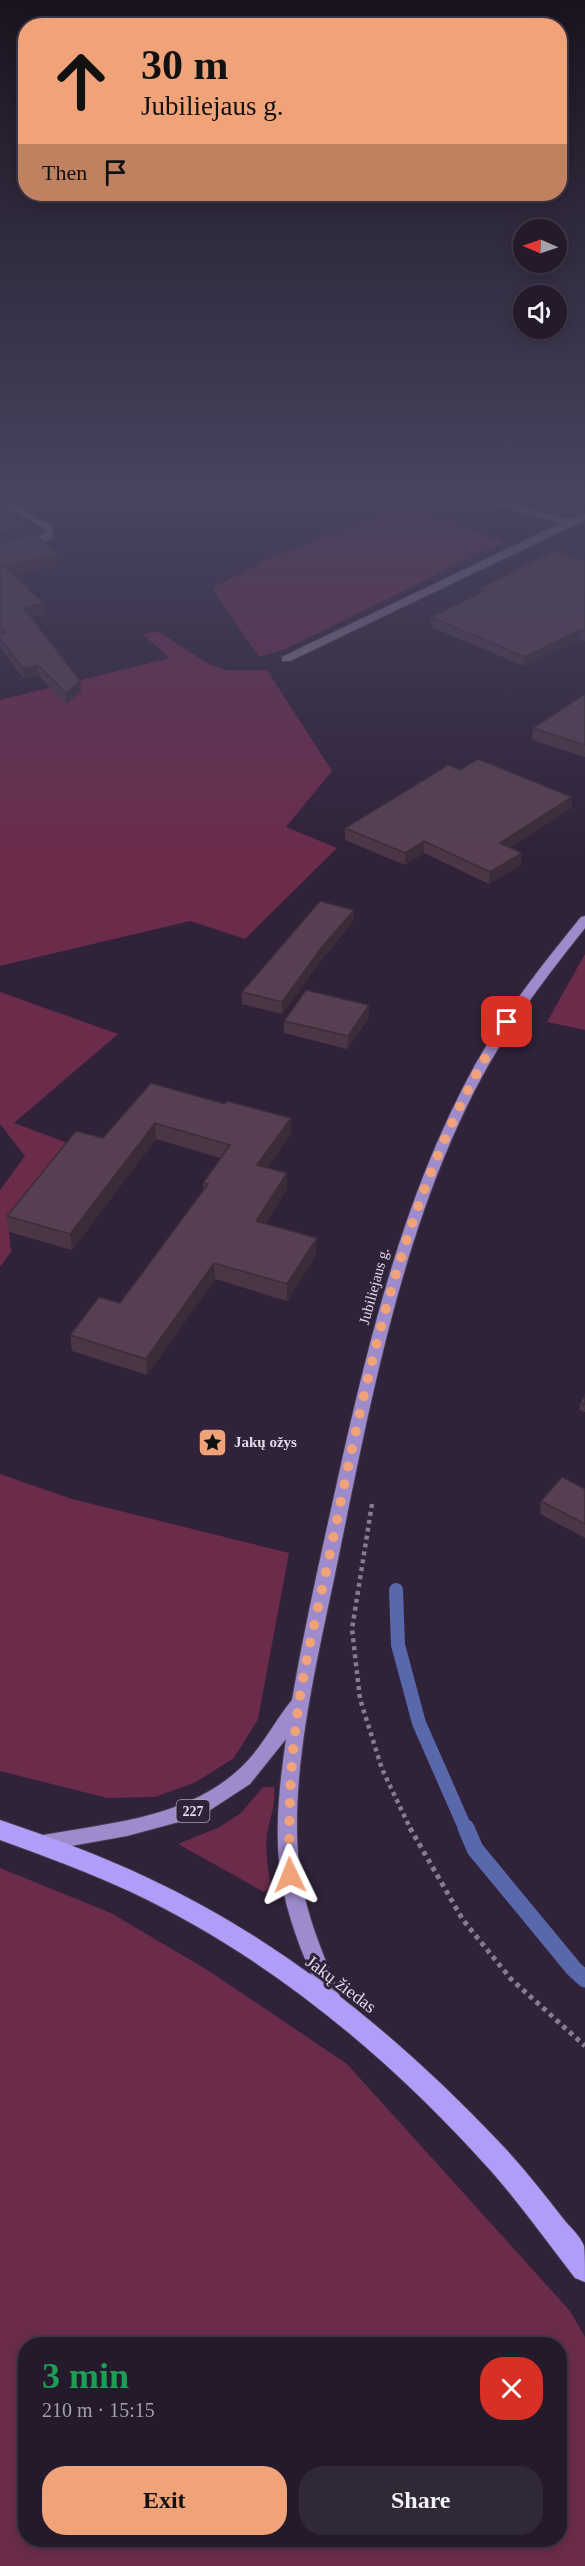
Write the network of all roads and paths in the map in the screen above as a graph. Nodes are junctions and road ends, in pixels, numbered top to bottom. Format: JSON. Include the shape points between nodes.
{"nodes":[{"id":1,"x":382,"y":613,"type":"edge"},
{"id":2,"x":286,"y":659,"type":"dead end"},
{"id":3,"x":585,"y":920,"type":"edge"},
{"id":4,"x":343,"y":1493,"type":"junction"},
{"id":5,"x":299,"y":1703,"type":"junction"},
{"id":6,"x":0,"y":1830,"type":"edge"},
{"id":7,"x":43,"y":1843,"type":"junction"},
{"id":8,"x":334,"y":2006,"type":"junction"},
{"id":9,"x":585,"y":2046,"type":"edge"},
{"id":10,"x":585,"y":2268,"type":"edge"}],
"edges":[{"from":1,"to":2,"type":"street"},
{"from":3,"to":4,"type":"main road","name":"Jubiliejaus g.","number":"227","via":[[513,1012],[444,1140],[404,1244]]},
{"from":4,"to":5,"type":"main road","name":"Jubiliejaus g.","number":"227"},
{"from":4,"to":9,"type":"path","via":[[373,1498],[352,1629],[360,1699],[382,1769],[417,1842],[463,1920],[511,1978]]},
{"from":5,"to":7,"type":"main road","number":"227","via":[[273,1744],[243,1778],[194,1810],[128,1828]]},
{"from":5,"to":8,"type":"main road","number":"227","via":[[289,1800],[290,1875]]},
{"from":6,"to":7,"type":"highway","name":"Jakų žiedas"},
{"from":7,"to":8,"type":"highway","name":"Jakų žiedas","via":[[153,1891],[248,1945]]},
{"from":8,"to":10,"type":"highway","name":"Jakų žiedas","via":[[416,2076],[500,2162]]}]}
